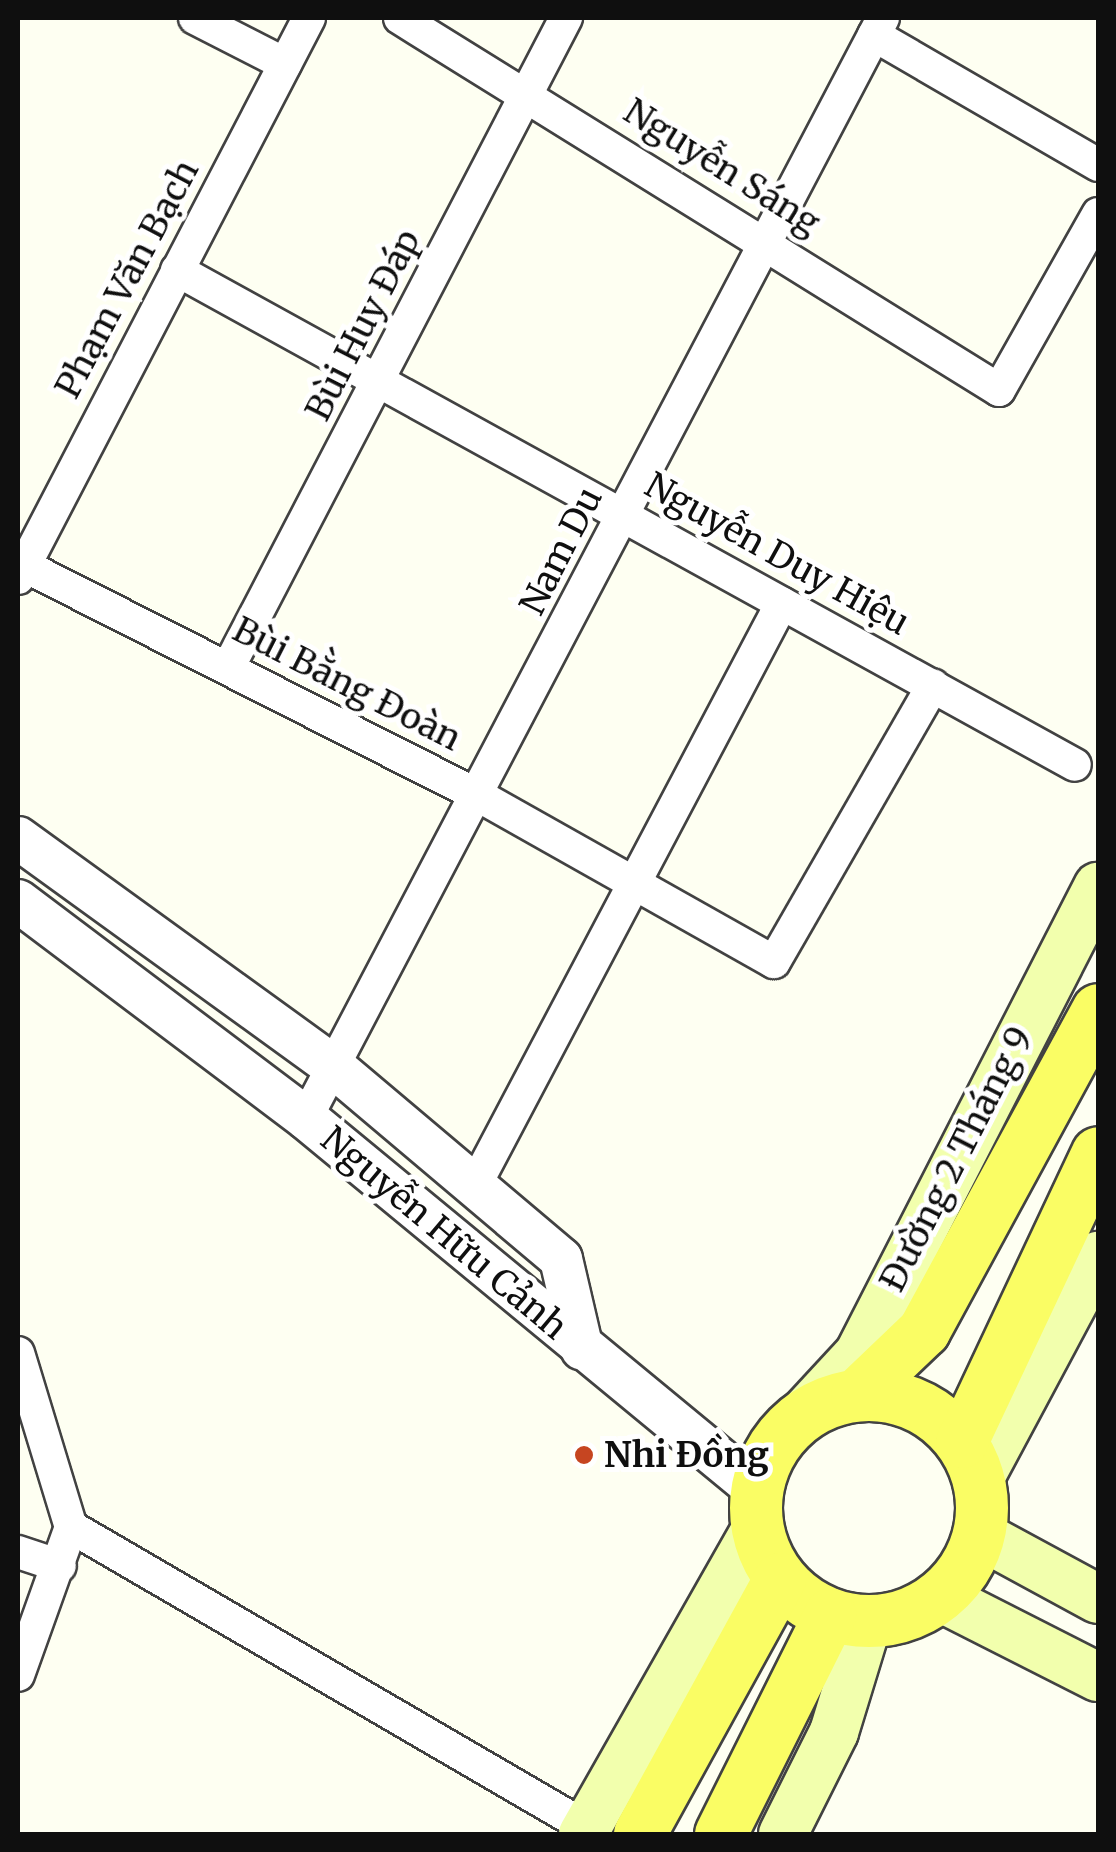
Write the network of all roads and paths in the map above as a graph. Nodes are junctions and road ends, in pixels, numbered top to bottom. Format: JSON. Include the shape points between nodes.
{"nodes":[{"id":1,"x":195,"y":18,"type":"edge"},
{"id":2,"x":309,"y":18,"type":"edge"},
{"id":3,"x":400,"y":18,"type":"edge"},
{"id":4,"x":566,"y":18,"type":"edge"},
{"id":5,"x":878,"y":26,"type":"edge"},
{"id":6,"x":285,"y":64,"type":"junction"},
{"id":7,"x":527,"y":91,"type":"junction"},
{"id":8,"x":1098,"y":165,"type":"edge"},
{"id":9,"x":1098,"y":214,"type":"edge"},
{"id":10,"x":767,"y":243,"type":"junction"},
{"id":11,"x":177,"y":270,"type":"junction"},
{"id":12,"x":382,"y":378,"type":"junction"},
{"id":13,"x":624,"y":515,"type":"junction"},
{"id":14,"x":20,"y":572,"type":"edge"},
{"id":15,"x":782,"y":603,"type":"junction"},
{"id":16,"x":228,"y":668,"type":"junction"},
{"id":17,"x":933,"y":685,"type":"junction"},
{"id":18,"x":1075,"y":765,"type":"dead end"},
{"id":19,"x":481,"y":797,"type":"junction"},
{"id":20,"x":18,"y":838,"type":"edge"},
{"id":21,"x":629,"y":885,"type":"junction"},
{"id":22,"x":1098,"y":887,"type":"edge"},
{"id":23,"x":18,"y":901,"type":"edge"},
{"id":24,"x":1098,"y":1010,"type":"edge"},
{"id":25,"x":334,"y":1067,"type":"junction"},
{"id":26,"x":306,"y":1118,"type":"junction"},
{"id":27,"x":1098,"y":1154,"type":"edge"},
{"id":28,"x":473,"y":1189,"type":"junction"},
{"id":29,"x":1098,"y":1256,"type":"edge"},
{"id":30,"x":582,"y":1349,"type":"junction"},
{"id":31,"x":18,"y":1353,"type":"edge"},
{"id":32,"x":857,"y":1395,"type":"junction"},
{"id":33,"x":799,"y":1419,"type":"junction"},
{"id":34,"x":971,"y":1461,"type":"junction"},
{"id":35,"x":757,"y":1509,"type":"junction"},
{"id":36,"x":71,"y":1527,"type":"junction"},
{"id":37,"x":980,"y":1535,"type":"junction"},
{"id":38,"x":18,"y":1552,"type":"edge"},
{"id":39,"x":60,"y":1566,"type":"junction"},
{"id":40,"x":780,"y":1579,"type":"junction"},
{"id":41,"x":940,"y":1596,"type":"junction"},
{"id":42,"x":1098,"y":1599,"type":"edge"},
{"id":43,"x":849,"y":1618,"type":"junction"},
{"id":44,"x":18,"y":1676,"type":"edge"},
{"id":45,"x":1098,"y":1677,"type":"edge"},
{"id":46,"x":584,"y":1831,"type":"edge"},
{"id":47,"x":640,"y":1834,"type":"edge"},
{"id":48,"x":721,"y":1834,"type":"edge"},
{"id":49,"x":783,"y":1834,"type":"edge"}],
"edges":[{"from":1,"to":6,"type":"street"},
{"from":2,"to":6,"type":"street","name":"Phạm Văn Bạch"},
{"from":3,"to":7,"type":"street","name":"Nguyễn Sáng"},
{"from":4,"to":7,"type":"street","name":"Bùi Huy Đáp"},
{"from":5,"to":8,"type":"street"},
{"from":5,"to":10,"type":"street","name":"Nam Du"},
{"from":6,"to":11,"type":"street","name":"Phạm Văn Bạch"},
{"from":7,"to":10,"type":"street","name":"Nguyễn Sáng"},
{"from":7,"to":12,"type":"street","name":"Bùi Huy Đáp"},
{"from":9,"to":10,"type":"street","name":"Nguyễn Sáng","via":[[999,390]]},
{"from":10,"to":13,"type":"street","name":"Nam Du"},
{"from":11,"to":12,"type":"street","name":"Nguyễn Duy Hiệu"},
{"from":11,"to":14,"type":"street","name":"Phạm Văn Bạch"},
{"from":12,"to":13,"type":"street","name":"Nguyễn Duy Hiệu"},
{"from":12,"to":16,"type":"street","name":"Bùi Huy Đáp"},
{"from":13,"to":15,"type":"street","name":"Nguyễn Duy Hiệu"},
{"from":13,"to":19,"type":"street","name":"Nam Du"},
{"from":14,"to":16,"type":"street","name":"Bùi Bằng Đoàn"},
{"from":15,"to":17,"type":"street","name":"Nguyễn Duy Hiệu"},
{"from":15,"to":21,"type":"street"},
{"from":16,"to":19,"type":"street","name":"Bùi Bằng Đoàn"},
{"from":17,"to":18,"type":"street","name":"Nguyễn Duy Hiệu"},
{"from":17,"to":21,"type":"street","name":"Bùi Bằng Đoàn","via":[[774,962]]},
{"from":19,"to":21,"type":"street","name":"Bùi Bằng Đoàn"},
{"from":19,"to":25,"type":"street","name":"Nam Du"},
{"from":20,"to":25,"type":"street","name":"Nguyễn Hữu Cảnh"},
{"from":21,"to":28,"type":"street"},
{"from":22,"to":33,"type":"main road","name":"Đường 2 Tháng 9","via":[[859,1354]]},
{"from":23,"to":26,"type":"street","name":"Nguyễn Hữu Cảnh"},
{"from":24,"to":32,"type":"main road","name":"Đường 2 Tháng 9","via":[[924,1332]]},
{"from":25,"to":26,"type":"street","name":"Nam Du"},
{"from":25,"to":28,"type":"street","name":"Nguyễn Hữu Cảnh"},
{"from":26,"to":30,"type":"street","name":"Nguyễn Hữu Cảnh"},
{"from":27,"to":34,"type":"main road"},
{"from":28,"to":30,"type":"street","name":"Nguyễn Hữu Cảnh","via":[[561,1259]]},
{"from":29,"to":34,"type":"main road"},
{"from":30,"to":35,"type":"street"},
{"from":31,"to":36,"type":"street"},
{"from":32,"to":33,"type":"main road"},
{"from":32,"to":34,"type":"main road","via":[[919,1406]]},
{"from":33,"to":35,"type":"main road","via":[[774,1447]]},
{"from":34,"to":37,"type":"main road"},
{"from":35,"to":40,"type":"main road"},
{"from":35,"to":46,"type":"main road"},
{"from":36,"to":39,"type":"street"},
{"from":36,"to":46,"type":"street"},
{"from":37,"to":41,"type":"main road"},
{"from":37,"to":42,"type":"main road"},
{"from":38,"to":39,"type":"street"},
{"from":39,"to":44,"type":"street"},
{"from":40,"to":43,"type":"main road"},
{"from":40,"to":47,"type":"main road"},
{"from":41,"to":43,"type":"main road"},
{"from":41,"to":45,"type":"main road"},
{"from":43,"to":48,"type":"main road"},
{"from":43,"to":49,"type":"main road","via":[[834,1732]]}]}
